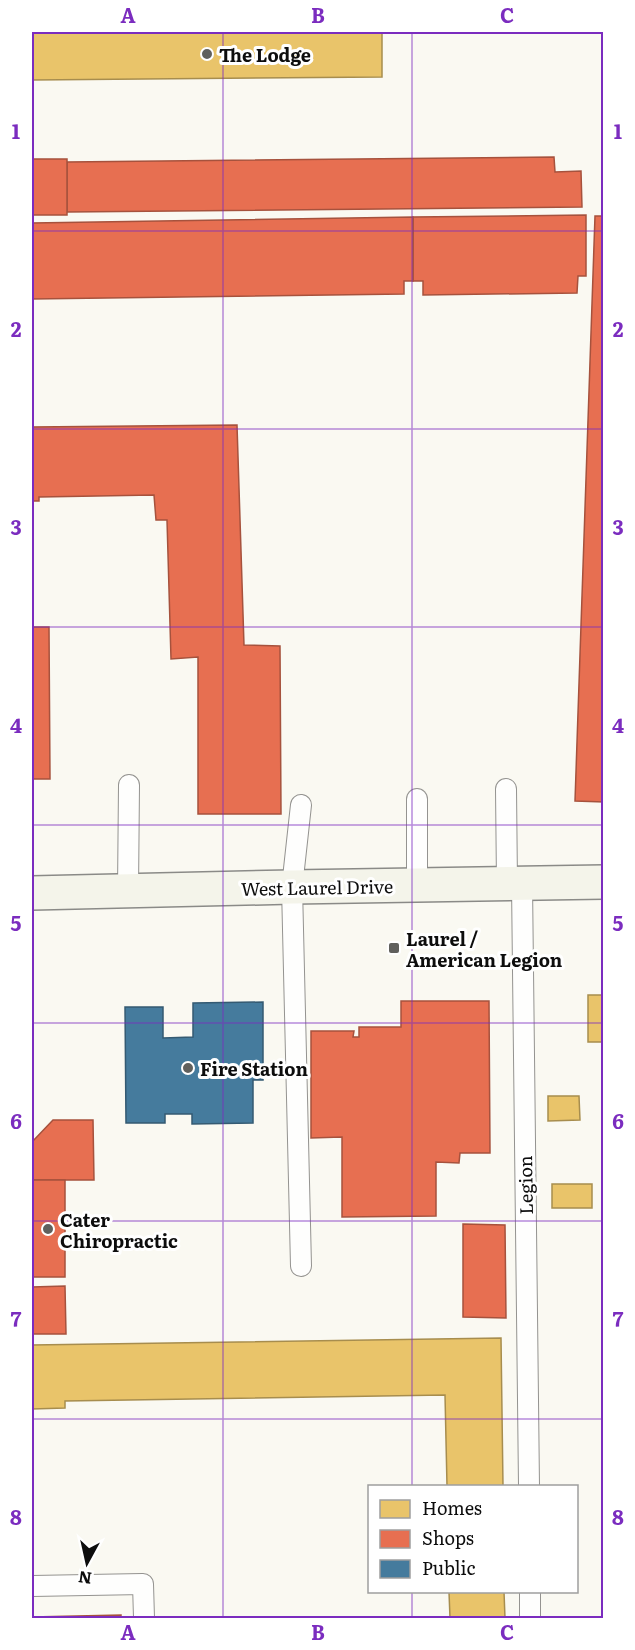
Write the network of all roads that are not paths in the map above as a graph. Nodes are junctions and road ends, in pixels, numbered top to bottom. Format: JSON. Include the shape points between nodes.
{"nodes":[{"id":1,"x":129,"y":785,"type":"dead end"},
{"id":2,"x":506,"y":789,"type":"dead end"},
{"id":3,"x":417,"y":799,"type":"dead end"},
{"id":4,"x":301,"y":805,"type":"dead end"},
{"id":5,"x":603,"y":882,"type":"edge"},
{"id":6,"x":514,"y":884,"type":"junction"},
{"id":7,"x":292,"y":886,"type":"junction"},
{"id":8,"x":417,"y":886,"type":"junction"},
{"id":9,"x":128,"y":890,"type":"junction"},
{"id":10,"x":32,"y":892,"type":"edge"},
{"id":11,"x":301,"y":1266,"type":"dead end"},
{"id":12,"x":529,"y":1485,"type":"edge"},
{"id":13,"x":32,"y":1586,"type":"edge"},
{"id":14,"x":530,"y":1593,"type":"edge"},
{"id":15,"x":144,"y":1618,"type":"edge"},
{"id":16,"x":530,"y":1618,"type":"edge"}],
"edges":[{"from":1,"to":9,"type":"lane"},
{"from":2,"to":6,"type":"lane","name":"Legion"},
{"from":3,"to":8,"type":"lane"},
{"from":4,"to":7,"type":"lane"},
{"from":5,"to":6,"type":"main road","name":"West Laurel Drive"},
{"from":6,"to":8,"type":"main road","name":"West Laurel Drive"},
{"from":6,"to":12,"type":"lane","name":"Legion"},
{"from":7,"to":8,"type":"main road","name":"West Laurel Drive"},
{"from":7,"to":9,"type":"main road","name":"West Laurel Drive"},
{"from":7,"to":11,"type":"lane"},
{"from":9,"to":10,"type":"main road","name":"West Laurel Drive"},
{"from":13,"to":15,"type":"lane","via":[[143,1584]]},
{"from":14,"to":16,"type":"lane"}]}
